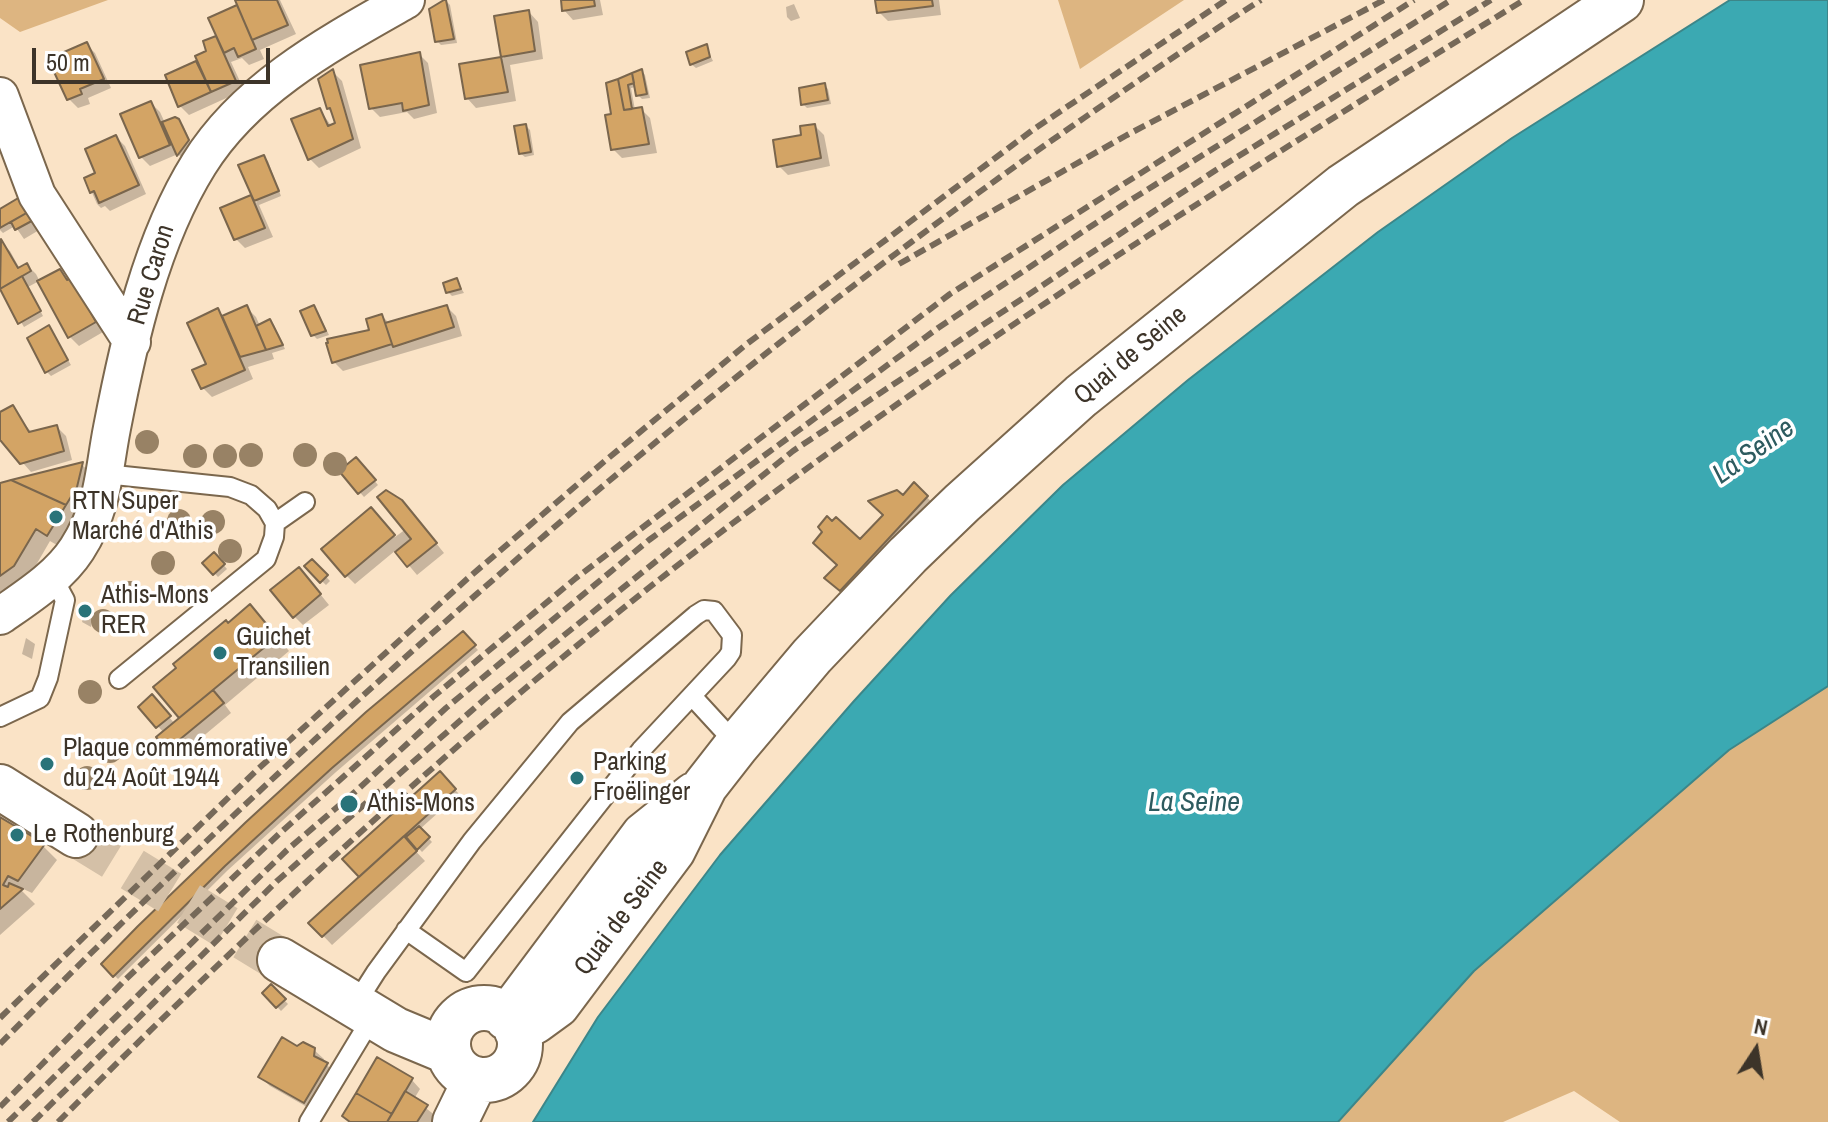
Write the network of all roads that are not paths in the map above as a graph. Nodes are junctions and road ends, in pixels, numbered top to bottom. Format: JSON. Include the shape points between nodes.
{"nodes":[{"id":1,"x":1621,"y":0,"type":"edge"},
{"id":2,"x":383,"y":5,"type":"edge"},
{"id":3,"x":0,"y":96,"type":"edge"},
{"id":4,"x":132,"y":342,"type":"junction"},
{"id":5,"x":105,"y":474,"type":"junction"},
{"id":6,"x":305,"y":502,"type":"dead end"},
{"id":7,"x":275,"y":523,"type":"junction"},
{"id":8,"x":52,"y":576,"type":"junction"},
{"id":9,"x":0,"y":616,"type":"edge"},
{"id":10,"x":119,"y":679,"type":"dead end"},
{"id":11,"x":692,"y":696,"type":"junction"},
{"id":12,"x":0,"y":717,"type":"edge"},
{"id":13,"x":737,"y":745,"type":"junction"},
{"id":14,"x":1,"y":786,"type":"edge"},
{"id":15,"x":76,"y":835,"type":"tunnel mouth"},
{"id":16,"x":406,"y":930,"type":"junction"},
{"id":17,"x":280,"y":960,"type":"tunnel mouth"},
{"id":18,"x":364,"y":1011,"type":"junction"},
{"id":19,"x":512,"y":1024,"type":"junction"},
{"id":20,"x":462,"y":1065,"type":"junction"},
{"id":21,"x":309,"y":1122,"type":"edge"},
{"id":22,"x":455,"y":1122,"type":"edge"}],
"edges":[{"from":1,"to":13,"type":"main road","name":"Quai de Seine","via":[[1343,186],[1081,396],[908,555]]},
{"from":2,"to":4,"type":"street","name":"Rue Caron","via":[[256,96],[200,162],[171,214]]},
{"from":3,"to":4,"type":"street","via":[[37,195]]},
{"from":4,"to":5,"type":"street","name":"Rue Caron"},
{"from":5,"to":7,"type":"lane","via":[[241,490],[267,509]]},
{"from":5,"to":8,"type":"street","name":"Rue Caron","via":[[94,519],[77,549]]},
{"from":6,"to":7,"type":"lane"},
{"from":7,"to":10,"type":"lane","via":[[266,559]]},
{"from":8,"to":9,"type":"street","name":"Rue Caron"},
{"from":8,"to":12,"type":"lane","via":[[65,600],[48,678],[40,698]]},
{"from":11,"to":13,"type":"lane"},
{"from":11,"to":16,"type":"lane","via":[[631,762],[466,972]]},
{"from":11,"to":16,"type":"lane","via":[[731,652],[732,635],[714,611],[696,615],[570,722]]},
{"from":13,"to":19,"type":"main road","name":"Quai de Seine","via":[[705,786],[644,835]]},
{"from":14,"to":15,"type":"main road"},
{"from":16,"to":18,"type":"lane"},
{"from":17,"to":18,"type":"main road"},
{"from":18,"to":20,"type":"main road"},
{"from":18,"to":21,"type":"lane"},
{"from":19,"to":20,"type":"main road","via":[[520,1042],[513,1065],[494,1078]]},
{"from":19,"to":20,"type":"main road","via":[[490,1009],[467,1012],[448,1040]]},
{"from":20,"to":22,"type":"main road"}]}
